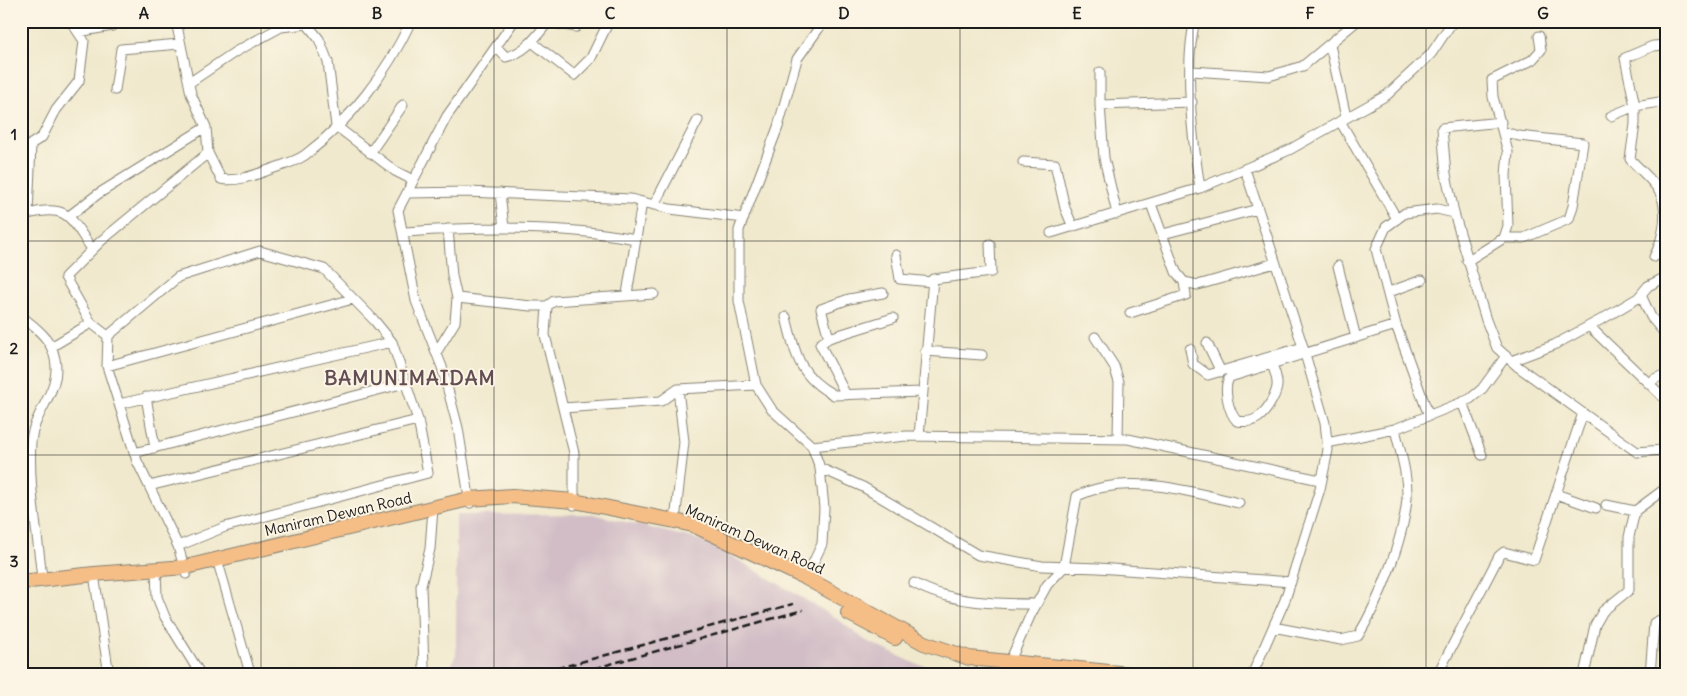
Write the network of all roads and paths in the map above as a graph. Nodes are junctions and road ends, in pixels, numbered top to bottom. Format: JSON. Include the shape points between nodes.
{"nodes":[{"id":1,"x":68,"y":21,"type":"edge"},
{"id":2,"x":112,"y":21,"type":"edge"},
{"id":3,"x":176,"y":21,"type":"edge"},
{"id":4,"x":411,"y":21,"type":"edge"},
{"id":5,"x":514,"y":21,"type":"edge"},
{"id":6,"x":579,"y":21,"type":"edge"},
{"id":7,"x":609,"y":21,"type":"edge"},
{"id":8,"x":824,"y":21,"type":"edge"},
{"id":9,"x":1195,"y":21,"type":"edge"},
{"id":10,"x":1357,"y":21,"type":"edge"},
{"id":11,"x":1453,"y":21,"type":"edge"},
{"id":12,"x":78,"y":32,"type":"junction"},
{"id":13,"x":1539,"y":36,"type":"dead end"},
{"id":14,"x":532,"y":42,"type":"junction"},
{"id":15,"x":180,"y":44,"type":"junction"},
{"id":16,"x":1330,"y":45,"type":"junction"},
{"id":17,"x":1666,"y":45,"type":"edge"},
{"id":18,"x":496,"y":47,"type":"junction"},
{"id":19,"x":1191,"y":71,"type":"junction"},
{"id":20,"x":1100,"y":72,"type":"dead end"},
{"id":21,"x":188,"y":83,"type":"junction"},
{"id":22,"x":115,"y":90,"type":"dead end"},
{"id":23,"x":1666,"y":100,"type":"edge"},
{"id":24,"x":1192,"y":102,"type":"junction"},
{"id":25,"x":402,"y":105,"type":"dead end"},
{"id":26,"x":1100,"y":105,"type":"junction"},
{"id":27,"x":1635,"y":106,"type":"junction"},
{"id":28,"x":1611,"y":116,"type":"dead end"},
{"id":29,"x":698,"y":120,"type":"dead end"},
{"id":30,"x":1343,"y":120,"type":"junction"},
{"id":31,"x":1501,"y":122,"type":"junction"},
{"id":32,"x":336,"y":126,"type":"junction"},
{"id":33,"x":206,"y":128,"type":"junction"},
{"id":34,"x":1504,"y":132,"type":"junction"},
{"id":35,"x":21,"y":144,"type":"edge"},
{"id":36,"x":31,"y":144,"type":"junction"},
{"id":37,"x":208,"y":153,"type":"junction"},
{"id":38,"x":370,"y":153,"type":"junction"},
{"id":39,"x":1023,"y":162,"type":"dead end"},
{"id":40,"x":1245,"y":169,"type":"junction"},
{"id":41,"x":414,"y":180,"type":"junction"},
{"id":42,"x":1200,"y":188,"type":"junction"},
{"id":43,"x":407,"y":193,"type":"junction"},
{"id":44,"x":500,"y":194,"type":"junction"},
{"id":45,"x":642,"y":202,"type":"junction"},
{"id":46,"x":1150,"y":204,"type":"junction"},
{"id":47,"x":654,"y":205,"type":"junction"},
{"id":48,"x":1258,"y":209,"type":"junction"},
{"id":49,"x":1454,"y":213,"type":"junction"},
{"id":50,"x":1117,"y":214,"type":"junction"},
{"id":51,"x":70,"y":216,"type":"junction"},
{"id":52,"x":744,"y":218,"type":"junction"},
{"id":53,"x":1397,"y":219,"type":"junction"},
{"id":54,"x":1073,"y":227,"type":"junction"},
{"id":55,"x":504,"y":228,"type":"junction"},
{"id":56,"x":448,"y":229,"type":"junction"},
{"id":57,"x":406,"y":232,"type":"dead end"},
{"id":58,"x":1050,"y":233,"type":"dead end"},
{"id":59,"x":1162,"y":234,"type":"junction"},
{"id":60,"x":1504,"y":238,"type":"junction"},
{"id":61,"x":636,"y":239,"type":"junction"},
{"id":62,"x":990,"y":244,"type":"dead end"},
{"id":63,"x":92,"y":249,"type":"junction"},
{"id":64,"x":896,"y":255,"type":"dead end"},
{"id":65,"x":1654,"y":257,"type":"dead end"},
{"id":66,"x":1467,"y":261,"type":"junction"},
{"id":67,"x":1275,"y":263,"type":"junction"},
{"id":68,"x":1338,"y":266,"type":"dead end"},
{"id":69,"x":1666,"y":277,"type":"edge"},
{"id":70,"x":1422,"y":280,"type":"dead end"},
{"id":71,"x":932,"y":282,"type":"junction"},
{"id":72,"x":1184,"y":282,"type":"junction"},
{"id":73,"x":1389,"y":292,"type":"junction"},
{"id":74,"x":883,"y":293,"type":"dead end"},
{"id":75,"x":627,"y":294,"type":"junction"},
{"id":76,"x":654,"y":294,"type":"dead end"},
{"id":77,"x":1640,"y":295,"type":"junction"},
{"id":78,"x":457,"y":298,"type":"junction"},
{"id":79,"x":354,"y":299,"type":"junction"},
{"id":80,"x":547,"y":306,"type":"junction"},
{"id":81,"x":1130,"y":313,"type":"dead end"},
{"id":82,"x":21,"y":316,"type":"edge"},
{"id":83,"x":786,"y":317,"type":"dead end"},
{"id":84,"x":893,"y":318,"type":"dead end"},
{"id":85,"x":91,"y":324,"type":"junction"},
{"id":86,"x":1396,"y":325,"type":"junction"},
{"id":87,"x":1589,"y":326,"type":"junction"},
{"id":88,"x":1666,"y":328,"type":"edge"},
{"id":89,"x":108,"y":336,"type":"junction"},
{"id":90,"x":1095,"y":337,"type":"dead end"},
{"id":91,"x":829,"y":338,"type":"junction"},
{"id":92,"x":1356,"y":338,"type":"junction"},
{"id":93,"x":392,"y":342,"type":"junction"},
{"id":94,"x":1207,"y":343,"type":"dead end"},
{"id":95,"x":51,"y":347,"type":"junction"},
{"id":96,"x":1190,"y":349,"type":"dead end"},
{"id":97,"x":1304,"y":350,"type":"junction"},
{"id":98,"x":925,"y":351,"type":"junction"},
{"id":99,"x":436,"y":352,"type":"junction"},
{"id":100,"x":982,"y":355,"type":"dead end"},
{"id":101,"x":1508,"y":358,"type":"junction"},
{"id":102,"x":1272,"y":364,"type":"junction"},
{"id":103,"x":107,"y":366,"type":"junction"},
{"id":104,"x":1221,"y":372,"type":"junction"},
{"id":105,"x":1666,"y":374,"type":"edge"},
{"id":106,"x":405,"y":383,"type":"junction"},
{"id":107,"x":1650,"y":384,"type":"junction"},
{"id":108,"x":756,"y":385,"type":"junction"},
{"id":109,"x":678,"y":389,"type":"junction"},
{"id":110,"x":922,"y":392,"type":"junction"},
{"id":111,"x":846,"y":395,"type":"junction"},
{"id":112,"x":146,"y":397,"type":"junction"},
{"id":113,"x":1666,"y":400,"type":"edge"},
{"id":114,"x":1462,"y":402,"type":"junction"},
{"id":115,"x":119,"y":404,"type":"junction"},
{"id":116,"x":562,"y":408,"type":"junction"},
{"id":117,"x":1583,"y":413,"type":"junction"},
{"id":118,"x":1429,"y":416,"type":"junction"},
{"id":119,"x":418,"y":420,"type":"junction"},
{"id":120,"x":1395,"y":429,"type":"junction"},
{"id":121,"x":919,"y":436,"type":"junction"},
{"id":122,"x":1118,"y":439,"type":"junction"},
{"id":123,"x":1666,"y":441,"type":"edge"},
{"id":124,"x":1327,"y":443,"type":"junction"},
{"id":125,"x":812,"y":446,"type":"junction"},
{"id":126,"x":155,"y":448,"type":"junction"},
{"id":127,"x":134,"y":454,"type":"junction"},
{"id":128,"x":1482,"y":455,"type":"dead end"},
{"id":129,"x":820,"y":468,"type":"junction"},
{"id":130,"x":1320,"y":480,"type":"junction"},
{"id":131,"x":149,"y":486,"type":"junction"},
{"id":132,"x":1666,"y":488,"type":"edge"},
{"id":133,"x":1556,"y":494,"type":"junction"},
{"id":134,"x":470,"y":502,"type":"junction"},
{"id":135,"x":1239,"y":503,"type":"dead end"},
{"id":136,"x":574,"y":504,"type":"junction"},
{"id":137,"x":1606,"y":505,"type":"dead end"},
{"id":138,"x":1596,"y":508,"type":"dead end"},
{"id":139,"x":432,"y":511,"type":"junction"},
{"id":140,"x":1635,"y":511,"type":"junction"},
{"id":141,"x":675,"y":521,"type":"junction"},
{"id":142,"x":178,"y":546,"type":"junction"},
{"id":143,"x":219,"y":566,"type":"junction"},
{"id":144,"x":1064,"y":567,"type":"junction"},
{"id":145,"x":186,"y":570,"type":"junction"},
{"id":146,"x":156,"y":573,"type":"junction"},
{"id":147,"x":806,"y":578,"type":"junction"},
{"id":148,"x":42,"y":579,"type":"junction"},
{"id":149,"x":94,"y":581,"type":"junction"},
{"id":150,"x":21,"y":582,"type":"edge"},
{"id":151,"x":914,"y":582,"type":"dead end"},
{"id":152,"x":1291,"y":582,"type":"junction"},
{"id":153,"x":21,"y":590,"type":"edge"},
{"id":154,"x":1036,"y":604,"type":"junction"},
{"id":155,"x":1666,"y":617,"type":"edge"},
{"id":156,"x":1273,"y":627,"type":"junction"},
{"id":157,"x":1010,"y":661,"type":"junction"},
{"id":158,"x":424,"y":668,"type":"dead end"},
{"id":159,"x":250,"y":673,"type":"dead end"},
{"id":160,"x":109,"y":675,"type":"edge"},
{"id":161,"x":201,"y":675,"type":"edge"},
{"id":162,"x":1078,"y":675,"type":"edge"},
{"id":163,"x":1139,"y":675,"type":"edge"},
{"id":164,"x":1252,"y":675,"type":"edge"},
{"id":165,"x":1437,"y":675,"type":"edge"},
{"id":166,"x":1584,"y":675,"type":"edge"},
{"id":167,"x":1650,"y":675,"type":"edge"}],
"edges":[{"from":1,"to":12,"type":"street"},
{"from":2,"to":12,"type":"street","via":[[112,26]]},
{"from":3,"to":15,"type":"street"},
{"from":4,"to":32,"type":"street","via":[[375,83]]},
{"from":5,"to":18,"type":"street"},
{"from":6,"to":14,"type":"street","via":[[576,26],[548,22]]},
{"from":7,"to":14,"type":"street","via":[[591,58],[574,75]]},
{"from":8,"to":52,"type":"street","via":[[797,59],[778,127]]},
{"from":9,"to":19,"type":"street","via":[[1190,41]]},
{"from":10,"to":16,"type":"street"},
{"from":11,"to":30,"type":"street","via":[[1431,54],[1387,95]]},
{"from":12,"to":36,"type":"street","via":[[84,41],[79,81],[56,110],[42,137]]},
{"from":13,"to":31,"type":"street","via":[[1541,50],[1532,60],[1492,80],[1493,97]]},
{"from":14,"to":18,"type":"street","via":[[517,54],[506,57]]},
{"from":15,"to":21,"type":"street"},
{"from":15,"to":22,"type":"street","via":[[121,48]]},
{"from":16,"to":19,"type":"street","via":[[1303,66],[1269,76]]},
{"from":16,"to":30,"type":"street"},
{"from":17,"to":27,"type":"street","via":[[1653,46],[1625,58]]},
{"from":18,"to":41,"type":"street","via":[[447,116]]},
{"from":19,"to":24,"type":"street"},
{"from":20,"to":26,"type":"street"},
{"from":21,"to":32,"type":"street","via":[[281,26],[307,24],[319,39],[328,62]]},
{"from":21,"to":33,"type":"street"},
{"from":23,"to":27,"type":"street"},
{"from":24,"to":26,"type":"street"},
{"from":24,"to":42,"type":"street"},
{"from":25,"to":38,"type":"street"},
{"from":26,"to":50,"type":"street","via":[[1104,158]]},
{"from":27,"to":28,"type":"street"},
{"from":27,"to":65,"type":"street","via":[[1630,159],[1660,192],[1664,212],[1662,242]]},
{"from":29,"to":47,"type":"street"},
{"from":30,"to":40,"type":"street","via":[[1290,150]]},
{"from":30,"to":53,"type":"street"},
{"from":31,"to":34,"type":"street"},
{"from":31,"to":49,"type":"street","via":[[1442,128]]},
{"from":32,"to":37,"type":"street","via":[[304,156],[230,181],[221,179]]},
{"from":32,"to":38,"type":"street"},
{"from":33,"to":37,"type":"street"},
{"from":33,"to":51,"type":"street","via":[[98,194]]},
{"from":34,"to":60,"type":"street","via":[[1508,152],[1508,226]]},
{"from":34,"to":60,"type":"street","via":[[1583,143],[1569,219],[1524,238]]},
{"from":35,"to":36,"type":"street"},
{"from":36,"to":51,"type":"street","via":[[28,214],[48,209]]},
{"from":37,"to":63,"type":"street"},
{"from":38,"to":41,"type":"street"},
{"from":39,"to":54,"type":"street","via":[[1055,164],[1064,208]]},
{"from":40,"to":42,"type":"street"},
{"from":40,"to":48,"type":"street"},
{"from":41,"to":43,"type":"street"},
{"from":42,"to":46,"type":"street"},
{"from":43,"to":44,"type":"street"},
{"from":43,"to":99,"type":"street","via":[[398,210],[401,234],[416,301]]},
{"from":44,"to":45,"type":"street"},
{"from":44,"to":55,"type":"street"},
{"from":45,"to":47,"type":"street"},
{"from":45,"to":61,"type":"street"},
{"from":46,"to":50,"type":"street"},
{"from":46,"to":59,"type":"street"},
{"from":47,"to":52,"type":"street"},
{"from":48,"to":59,"type":"street"},
{"from":48,"to":67,"type":"street"},
{"from":49,"to":53,"type":"street","via":[[1438,210],[1405,213]]},
{"from":49,"to":66,"type":"street"},
{"from":50,"to":54,"type":"street"},
{"from":51,"to":63,"type":"street"},
{"from":52,"to":108,"type":"street","via":[[739,230],[739,301]]},
{"from":53,"to":73,"type":"street","via":[[1386,227],[1376,249]]},
{"from":54,"to":58,"type":"street"},
{"from":55,"to":56,"type":"street"},
{"from":55,"to":61,"type":"street"},
{"from":56,"to":57,"type":"street"},
{"from":56,"to":78,"type":"street"},
{"from":59,"to":72,"type":"street","via":[[1176,272]]},
{"from":60,"to":66,"type":"street"},
{"from":61,"to":75,"type":"street"},
{"from":62,"to":71,"type":"street","via":[[990,272],[933,278]]},
{"from":63,"to":85,"type":"street","via":[[64,277]]},
{"from":64,"to":71,"type":"street","via":[[900,279]]},
{"from":66,"to":101,"type":"street","via":[[1486,320],[1498,348]]},
{"from":67,"to":72,"type":"street","via":[[1198,285]]},
{"from":67,"to":97,"type":"street"},
{"from":68,"to":92,"type":"street"},
{"from":69,"to":77,"type":"street","via":[[1648,286]]},
{"from":70,"to":73,"type":"street"},
{"from":71,"to":98,"type":"street"},
{"from":72,"to":81,"type":"street","via":[[1186,295]]},
{"from":73,"to":86,"type":"street"},
{"from":74,"to":91,"type":"street","via":[[849,299],[821,309]]},
{"from":75,"to":76,"type":"street"},
{"from":75,"to":80,"type":"street","via":[[554,301]]},
{"from":77,"to":87,"type":"street"},
{"from":77,"to":88,"type":"street","via":[[1662,330]]},
{"from":78,"to":80,"type":"street"},
{"from":78,"to":99,"type":"street","via":[[455,322]]},
{"from":79,"to":89,"type":"street","via":[[324,269],[260,251],[178,277]]},
{"from":79,"to":93,"type":"street"},
{"from":79,"to":103,"type":"street"},
{"from":80,"to":116,"type":"street","via":[[545,335]]},
{"from":82,"to":95,"type":"street","via":[[49,339]]},
{"from":83,"to":111,"type":"street","via":[[795,354],[804,373],[822,389],[834,395]]},
{"from":84,"to":91,"type":"street"},
{"from":85,"to":89,"type":"street"},
{"from":85,"to":95,"type":"street"},
{"from":86,"to":92,"type":"street"},
{"from":86,"to":118,"type":"street"},
{"from":87,"to":101,"type":"street","via":[[1554,345]]},
{"from":87,"to":107,"type":"street"},
{"from":89,"to":103,"type":"street"},
{"from":90,"to":122,"type":"street","via":[[1114,366],[1119,382]]},
{"from":91,"to":111,"type":"street","via":[[822,341],[820,348]]},
{"from":92,"to":97,"type":"street"},
{"from":93,"to":106,"type":"street"},
{"from":93,"to":112,"type":"street"},
{"from":94,"to":104,"type":"street"},
{"from":95,"to":148,"type":"street","via":[[57,380],[31,440]]},
{"from":96,"to":104,"type":"street","via":[[1194,364],[1208,375]]},
{"from":97,"to":102,"type":"street"},
{"from":97,"to":104,"type":"street"},
{"from":97,"to":124,"type":"street","via":[[1325,423]]},
{"from":98,"to":100,"type":"street"},
{"from":98,"to":110,"type":"street"},
{"from":99,"to":134,"type":"street","via":[[458,428]]},
{"from":101,"to":114,"type":"street","via":[[1482,389]]},
{"from":101,"to":117,"type":"street"},
{"from":102,"to":102,"type":"street","via":[[1230,377],[1227,381],[1232,416],[1237,421],[1251,421],[1267,411],[1277,384]]},
{"from":103,"to":115,"type":"street"},
{"from":105,"to":107,"type":"street"},
{"from":106,"to":119,"type":"street"},
{"from":106,"to":126,"type":"street"},
{"from":107,"to":113,"type":"street"},
{"from":108,"to":109,"type":"street"},
{"from":108,"to":125,"type":"street","via":[[772,410]]},
{"from":109,"to":116,"type":"street","via":[[660,401]]},
{"from":109,"to":141,"type":"street","via":[[684,442]]},
{"from":110,"to":111,"type":"street"},
{"from":110,"to":121,"type":"street"},
{"from":112,"to":115,"type":"street"},
{"from":112,"to":126,"type":"street"},
{"from":114,"to":118,"type":"street"},
{"from":114,"to":128,"type":"street"},
{"from":115,"to":127,"type":"street"},
{"from":116,"to":136,"type":"street","via":[[574,453]]},
{"from":117,"to":123,"type":"street","via":[[1637,452],[1662,450]]},
{"from":117,"to":133,"type":"street"},
{"from":118,"to":120,"type":"street"},
{"from":119,"to":131,"type":"street"},
{"from":119,"to":142,"type":"street","via":[[428,473],[225,527]]},
{"from":120,"to":124,"type":"street"},
{"from":120,"to":156,"type":"street","via":[[1404,466],[1406,498],[1397,544],[1371,615],[1358,636],[1341,640]]},
{"from":121,"to":122,"type":"street"},
{"from":121,"to":125,"type":"street"},
{"from":122,"to":130,"type":"street"},
{"from":124,"to":130,"type":"street"},
{"from":125,"to":129,"type":"street"},
{"from":126,"to":127,"type":"street"},
{"from":127,"to":131,"type":"street"},
{"from":129,"to":144,"type":"street","via":[[863,487],[978,555]]},
{"from":129,"to":147,"type":"street","via":[[824,508],[822,544]]},
{"from":130,"to":152,"type":"street"},
{"from":131,"to":142,"type":"street"},
{"from":132,"to":140,"type":"street"},
{"from":133,"to":138,"type":"street"},
{"from":133,"to":165,"type":"street","via":[[1534,560],[1504,552],[1499,556]]},
{"from":134,"to":136,"type":"main road","name":"Maniram Dewan Road","via":[[512,496]]},
{"from":134,"to":139,"type":"main road","name":"Maniram Dewan Road"},
{"from":135,"to":144,"type":"street","via":[[1182,490],[1125,484],[1094,488],[1077,496]]},
{"from":136,"to":141,"type":"main road","name":"Maniram Dewan Road"},
{"from":136,"to":162,"type":"main road","name":"Maniram Dewan Road","via":[[693,532],[804,587],[876,629],[924,650],[969,665]]},
{"from":137,"to":140,"type":"street"},
{"from":139,"to":143,"type":"main road","name":"Maniram Dewan Road"},
{"from":139,"to":145,"type":"main road","name":"Maniram Dewan Road"},
{"from":139,"to":158,"type":"street","via":[[430,549],[420,586]]},
{"from":140,"to":166,"type":"street","via":[[1629,537],[1629,590],[1604,611],[1595,625]]},
{"from":141,"to":147,"type":"main road","name":"Maniram Dewan Road","via":[[693,526]]},
{"from":142,"to":145,"type":"street"},
{"from":143,"to":145,"type":"main road","name":"Maniram Dewan Road"},
{"from":143,"to":159,"type":"street"},
{"from":144,"to":152,"type":"street"},
{"from":144,"to":154,"type":"street","via":[[1047,585]]},
{"from":145,"to":146,"type":"main road","name":"Maniram Dewan Road"},
{"from":146,"to":148,"type":"main road","name":"Maniram Dewan Road"},
{"from":146,"to":149,"type":"main road","name":"Maniram Dewan Road"},
{"from":146,"to":161,"type":"street","via":[[157,597],[165,617]]},
{"from":147,"to":157,"type":"main road","name":"Maniram Dewan Road","via":[[924,643],[969,658]]},
{"from":148,"to":150,"type":"main road","name":"Maniram Dewan Road"},
{"from":149,"to":153,"type":"main road","name":"Maniram Dewan Road"},
{"from":149,"to":160,"type":"street"},
{"from":151,"to":154,"type":"street","via":[[958,598]]},
{"from":152,"to":156,"type":"street"},
{"from":154,"to":157,"type":"street"},
{"from":155,"to":167,"type":"street","via":[[1654,624]]},
{"from":156,"to":164,"type":"street"},
{"from":157,"to":163,"type":"main road","name":"Maniram Dewan Road"}]}
